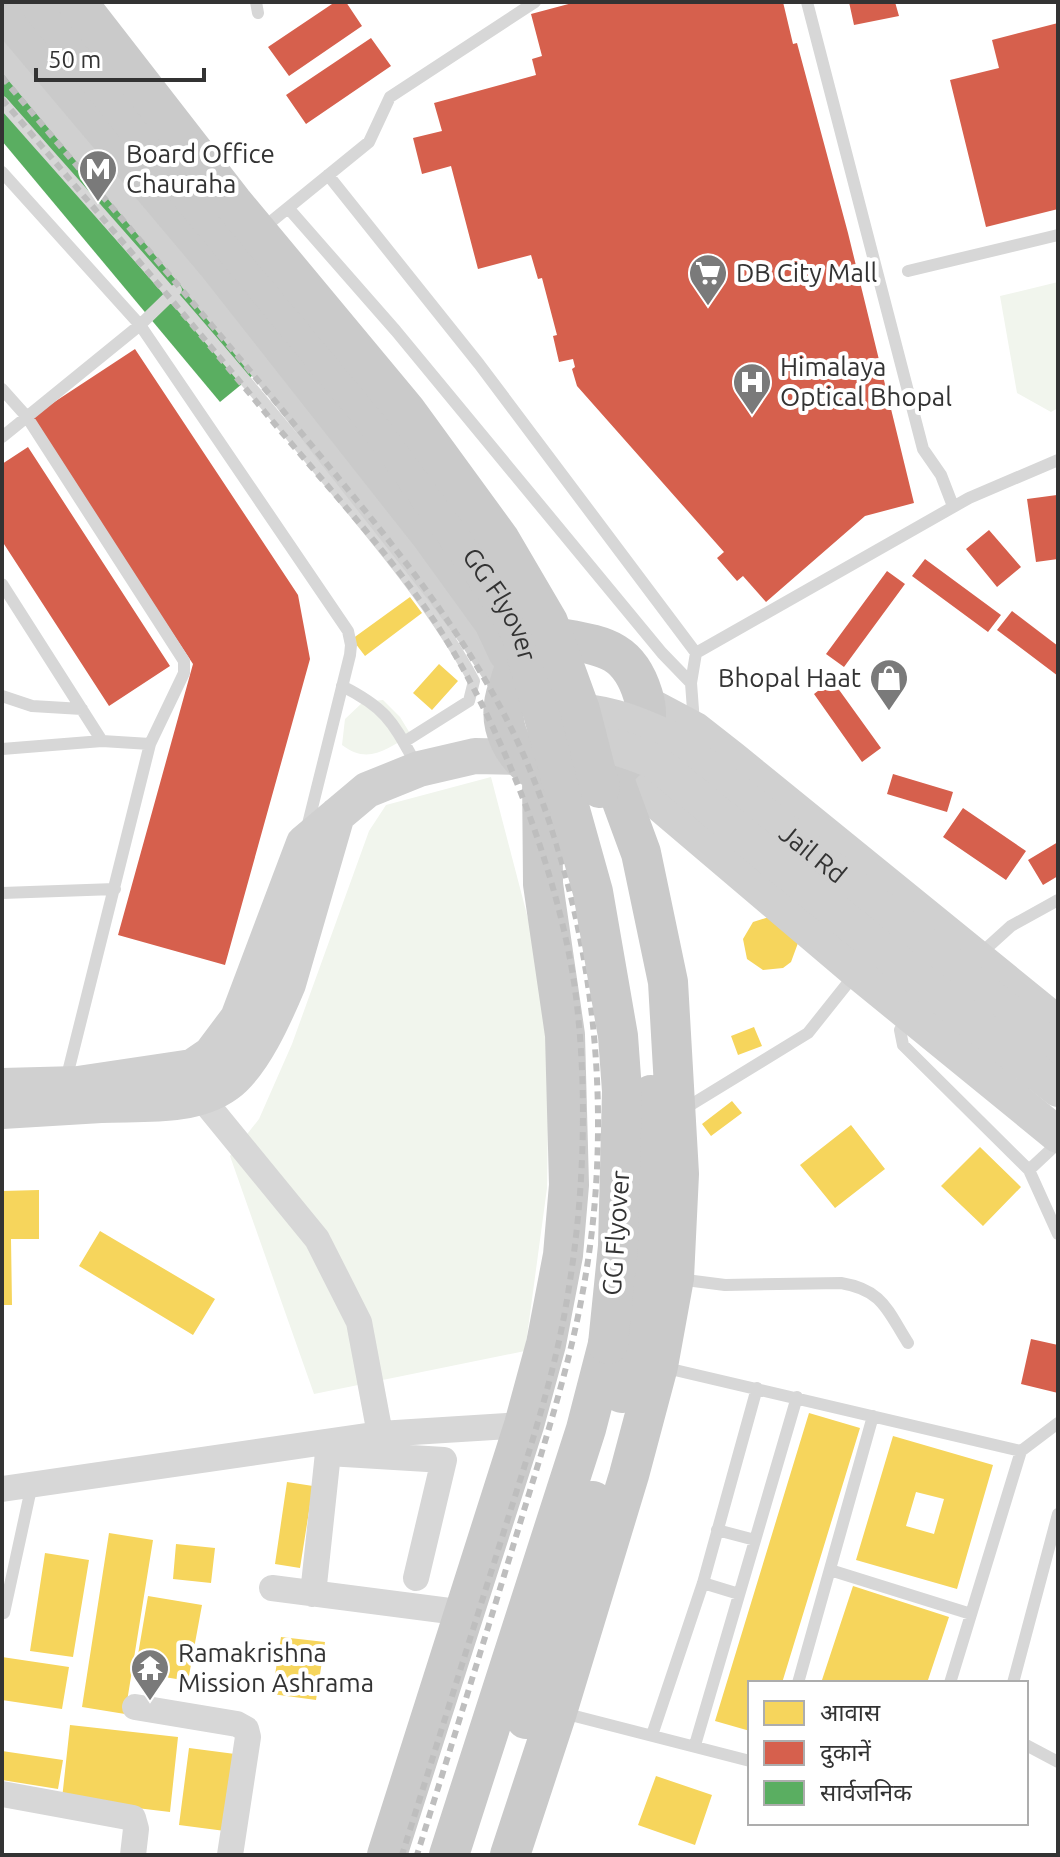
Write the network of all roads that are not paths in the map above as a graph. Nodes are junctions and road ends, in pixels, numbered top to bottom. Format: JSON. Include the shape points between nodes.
{"nodes":[{"id":1,"x":39,"y":2,"type":"edge"},
{"id":2,"x":77,"y":2,"type":"edge"},
{"id":3,"x":535,"y":2,"type":"edge"},
{"id":4,"x":807,"y":2,"type":"edge"},
{"id":5,"x":2,"y":8,"type":"edge"},
{"id":6,"x":5,"y":57,"type":"edge"},
{"id":7,"x":2,"y":102,"type":"edge"},
{"id":8,"x":2,"y":172,"type":"edge"},
{"id":9,"x":328,"y":175,"type":"junction"},
{"id":10,"x":289,"y":209,"type":"junction"},
{"id":11,"x":1058,"y":235,"type":"edge"},
{"id":12,"x":908,"y":271,"type":"dead end"},
{"id":13,"x":195,"y":277,"type":"junction"},
{"id":14,"x":140,"y":325,"type":"junction"},
{"id":15,"x":2,"y":389,"type":"edge"},
{"id":16,"x":27,"y":417,"type":"junction"},
{"id":17,"x":2,"y":437,"type":"edge"},
{"id":18,"x":1058,"y":460,"type":"edge"},
{"id":19,"x":953,"y":506,"type":"junction"},
{"id":20,"x":2,"y":584,"type":"edge"},
{"id":21,"x":696,"y":653,"type":"junction"},
{"id":22,"x":512,"y":677,"type":"junction"},
{"id":23,"x":691,"y":683,"type":"junction"},
{"id":24,"x":342,"y":686,"type":"junction"},
{"id":25,"x":2,"y":696,"type":"edge"},
{"id":26,"x":646,"y":704,"type":"junction"},
{"id":27,"x":82,"y":709,"type":"junction"},
{"id":28,"x":695,"y":730,"type":"junction"},
{"id":29,"x":102,"y":741,"type":"junction"},
{"id":30,"x":150,"y":744,"type":"junction"},
{"id":31,"x":570,"y":748,"type":"junction"},
{"id":32,"x":2,"y":749,"type":"edge"},
{"id":33,"x":411,"y":755,"type":"junction"},
{"id":34,"x":337,"y":815,"type":"junction"},
{"id":35,"x":304,"y":843,"type":"junction"},
{"id":36,"x":115,"y":889,"type":"junction"},
{"id":37,"x":2,"y":893,"type":"edge"},
{"id":38,"x":1058,"y":900,"type":"edge"},
{"id":39,"x":977,"y":957,"type":"junction"},
{"id":40,"x":857,"y":971,"type":"junction"},
{"id":41,"x":910,"y":1015,"type":"junction"},
{"id":42,"x":1058,"y":1024,"type":"edge"},
{"id":43,"x":1058,"y":1052,"type":"edge"},
{"id":44,"x":2,"y":1086,"type":"edge"},
{"id":45,"x":1058,"y":1089,"type":"edge"},
{"id":46,"x":74,"y":1091,"type":"junction"},
{"id":47,"x":200,"y":1096,"type":"junction"},
{"id":48,"x":2,"y":1111,"type":"edge"},
{"id":49,"x":677,"y":1113,"type":"junction"},
{"id":50,"x":1058,"y":1135,"type":"edge"},
{"id":51,"x":1058,"y":1143,"type":"edge"},
{"id":52,"x":1029,"y":1170,"type":"junction"},
{"id":53,"x":1058,"y":1234,"type":"edge"},
{"id":54,"x":674,"y":1278,"type":"junction"},
{"id":55,"x":622,"y":1334,"type":"junction"},
{"id":56,"x":908,"y":1343,"type":"dead end"},
{"id":57,"x":658,"y":1366,"type":"junction"},
{"id":58,"x":757,"y":1388,"type":"junction"},
{"id":59,"x":797,"y":1397,"type":"junction"},
{"id":60,"x":873,"y":1416,"type":"junction"},
{"id":61,"x":1058,"y":1423,"type":"edge"},
{"id":62,"x":524,"y":1425,"type":"junction"},
{"id":63,"x":380,"y":1434,"type":"junction"},
{"id":64,"x":1021,"y":1451,"type":"junction"},
{"id":65,"x":32,"y":1484,"type":"junction"},
{"id":66,"x":2,"y":1489,"type":"edge"},
{"id":67,"x":1058,"y":1514,"type":"edge"},
{"id":68,"x":717,"y":1530,"type":"junction"},
{"id":69,"x":755,"y":1540,"type":"junction"},
{"id":70,"x":830,"y":1570,"type":"junction"},
{"id":71,"x":416,"y":1578,"type":"dead end"},
{"id":72,"x":703,"y":1583,"type":"junction"},
{"id":73,"x":272,"y":1588,"type":"dead end"},
{"id":74,"x":313,"y":1594,"type":"junction"},
{"id":75,"x":739,"y":1594,"type":"junction"},
{"id":76,"x":4,"y":1613,"type":"dead end"},
{"id":77,"x":465,"y":1613,"type":"junction"},
{"id":78,"x":971,"y":1614,"type":"junction"},
{"id":79,"x":799,"y":1681,"type":"edge"},
{"id":80,"x":951,"y":1681,"type":"edge"},
{"id":81,"x":1014,"y":1681,"type":"edge"},
{"id":82,"x":135,"y":1707,"type":"dead end"},
{"id":83,"x":557,"y":1712,"type":"junction"},
{"id":84,"x":652,"y":1735,"type":"junction"},
{"id":85,"x":695,"y":1745,"type":"junction"},
{"id":86,"x":1028,"y":1746,"type":"edge"},
{"id":87,"x":748,"y":1760,"type":"edge"},
{"id":88,"x":1058,"y":1762,"type":"edge"},
{"id":89,"x":2,"y":1794,"type":"edge"},
{"id":90,"x":133,"y":1855,"type":"edge"},
{"id":91,"x":230,"y":1855,"type":"edge"},
{"id":92,"x":387,"y":1855,"type":"edge"},
{"id":93,"x":449,"y":1855,"type":"edge"},
{"id":94,"x":483,"y":1855,"type":"edge"},
{"id":95,"x":510,"y":1855,"type":"edge"}],
"edges":[{"from":1,"to":31,"type":"main road","name":"GG Flyover","bridge":true,"via":[[374,417],[440,508],[520,631]]},
{"from":2,"to":31,"type":"main road","name":"GG Flyover","bridge":true,"via":[[233,203],[406,411],[500,540],[548,622]]},
{"from":3,"to":9,"type":"lane","via":[[390,97],[369,142]]},
{"from":4,"to":19,"type":"lane","via":[[923,449]]},
{"from":5,"to":13,"type":"main road"},
{"from":6,"to":13,"type":"main road"},
{"from":7,"to":13,"type":"lane"},
{"from":8,"to":14,"type":"lane"},
{"from":9,"to":10,"type":"lane"},
{"from":9,"to":21,"type":"lane","via":[[479,364]]},
{"from":10,"to":13,"type":"lane"},
{"from":10,"to":23,"type":"lane"},
{"from":11,"to":12,"type":"lane"},
{"from":13,"to":14,"type":"lane"},
{"from":13,"to":22,"type":"main road","via":[[431,535],[494,622]]},
{"from":13,"to":33,"type":"lane","via":[[366,526],[428,606],[474,681],[469,701]]},
{"from":14,"to":16,"type":"lane"},
{"from":14,"to":24,"type":"lane","via":[[348,631],[351,645]]},
{"from":15,"to":16,"type":"lane"},
{"from":16,"to":17,"type":"lane"},
{"from":16,"to":30,"type":"lane","via":[[184,661],[184,673]]},
{"from":18,"to":19,"type":"lane"},
{"from":19,"to":21,"type":"lane"},
{"from":20,"to":27,"type":"lane"},
{"from":21,"to":23,"type":"lane"},
{"from":22,"to":26,"type":"main road","via":[[529,656],[565,639],[597,644],[636,674]]},
{"from":22,"to":31,"type":"main road","via":[[505,696],[511,742]]},
{"from":23,"to":28,"type":"lane"},
{"from":24,"to":33,"type":"lane","via":[[390,718]]},
{"from":24,"to":35,"type":"lane"},
{"from":25,"to":27,"type":"lane","via":[[32,706]]},
{"from":26,"to":28,"type":"main road"},
{"from":26,"to":31,"type":"main road","via":[[642,738],[630,758]]},
{"from":27,"to":29,"type":"lane"},
{"from":28,"to":39,"type":"main road"},
{"from":29,"to":30,"type":"lane"},
{"from":29,"to":32,"type":"lane"},
{"from":30,"to":36,"type":"lane"},
{"from":31,"to":33,"type":"main road"},
{"from":31,"to":40,"type":"main road"},
{"from":31,"to":43,"type":"main road","name":"Jail Rd","bridge":true,"via":[[623,718],[672,740]]},
{"from":31,"to":45,"type":"main road","name":"Jail Rd","bridge":true,"via":[[622,747],[654,761]]},
{"from":31,"to":49,"type":"main road","via":[[641,853],[668,982]]},
{"from":31,"to":55,"type":"main road","name":"GG Flyover","bridge":true,"via":[[628,910],[643,989],[651,1094],[645,1268]]},
{"from":31,"to":62,"type":"main road","via":[[543,884],[565,1035],[569,1185],[563,1255]]},
{"from":33,"to":34,"type":"main road"},
{"from":34,"to":35,"type":"main road"},
{"from":34,"to":47,"type":"main road","via":[[279,1007],[243,1070],[228,1084]]},
{"from":35,"to":46,"type":"main road","via":[[238,1018],[211,1054],[192,1067]]},
{"from":36,"to":37,"type":"lane"},
{"from":36,"to":46,"type":"lane"},
{"from":38,"to":39,"type":"lane","via":[[1011,926]]},
{"from":39,"to":42,"type":"main road"},
{"from":40,"to":41,"type":"main road"},
{"from":40,"to":49,"type":"lane","via":[[808,1033]]},
{"from":41,"to":50,"type":"main road"},
{"from":41,"to":52,"type":"lane","via":[[900,1030],[903,1045]]},
{"from":44,"to":46,"type":"main road"},
{"from":46,"to":47,"type":"main road","via":[[181,1101]]},
{"from":46,"to":48,"type":"main road"},
{"from":47,"to":63,"type":"street","via":[[317,1239],[359,1322]]},
{"from":49,"to":54,"type":"main road"},
{"from":51,"to":52,"type":"lane"},
{"from":52,"to":53,"type":"lane"},
{"from":54,"to":56,"type":"lane","via":[[725,1285],[857,1286],[878,1298]]},
{"from":54,"to":57,"type":"main road"},
{"from":55,"to":93,"type":"main road","via":[[586,1429]]},
{"from":55,"to":94,"type":"main road","via":[[630,1363],[598,1486]]},
{"from":57,"to":58,"type":"lane"},
{"from":57,"to":83,"type":"main road"},
{"from":58,"to":59,"type":"lane"},
{"from":58,"to":68,"type":"lane"},
{"from":59,"to":60,"type":"lane"},
{"from":59,"to":69,"type":"lane"},
{"from":60,"to":64,"type":"lane"},
{"from":60,"to":70,"type":"lane"},
{"from":61,"to":64,"type":"lane"},
{"from":62,"to":63,"type":"street"},
{"from":62,"to":77,"type":"main road"},
{"from":63,"to":65,"type":"street"},
{"from":64,"to":78,"type":"lane"},
{"from":65,"to":66,"type":"street"},
{"from":65,"to":76,"type":"lane"},
{"from":67,"to":81,"type":"lane"},
{"from":68,"to":69,"type":"lane"},
{"from":68,"to":72,"type":"lane"},
{"from":69,"to":75,"type":"lane"},
{"from":70,"to":78,"type":"lane"},
{"from":70,"to":79,"type":"lane"},
{"from":71,"to":74,"type":"street","via":[[444,1460],[328,1453]]},
{"from":72,"to":75,"type":"lane"},
{"from":72,"to":84,"type":"lane"},
{"from":73,"to":74,"type":"street"},
{"from":74,"to":77,"type":"street"},
{"from":75,"to":85,"type":"lane"},
{"from":77,"to":92,"type":"main road"},
{"from":78,"to":80,"type":"lane"},
{"from":82,"to":91,"type":"street","via":[[246,1729]]},
{"from":83,"to":84,"type":"lane"},
{"from":83,"to":95,"type":"main road"},
{"from":84,"to":85,"type":"lane"},
{"from":85,"to":87,"type":"lane"},
{"from":86,"to":88,"type":"lane"},
{"from":89,"to":90,"type":"street","via":[[133,1818]]}]}
